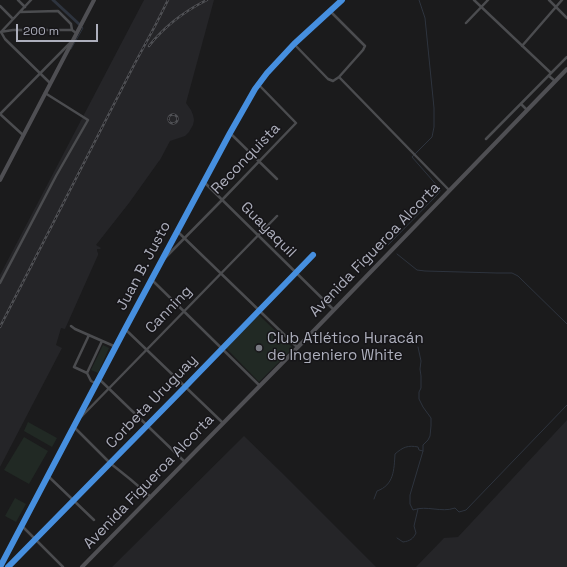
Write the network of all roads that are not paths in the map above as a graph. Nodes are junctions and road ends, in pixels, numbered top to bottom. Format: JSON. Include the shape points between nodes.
{"nodes":[{"id":1,"x":18,"y":0,"type":"edge"},
{"id":2,"x":31,"y":0,"type":"edge"},
{"id":3,"x":94,"y":0,"type":"edge"},
{"id":4,"x":342,"y":0,"type":"edge"},
{"id":5,"x":474,"y":0,"type":"edge"},
{"id":6,"x":488,"y":0,"type":"edge"},
{"id":7,"x":549,"y":0,"type":"edge"},
{"id":8,"x":562,"y":0,"type":"edge"},
{"id":9,"x":0,"y":6,"type":"edge"},
{"id":10,"x":25,"y":7,"type":"junction"},
{"id":11,"x":481,"y":7,"type":"junction"},
{"id":12,"x":556,"y":7,"type":"junction"},
{"id":13,"x":330,"y":11,"type":"junction"},
{"id":14,"x":20,"y":12,"type":"junction"},
{"id":15,"x":567,"y":18,"type":"edge"},
{"id":16,"x":13,"y":19,"type":"junction"},
{"id":17,"x":466,"y":23,"type":"dead end"},
{"id":18,"x":72,"y":30,"type":"junction"},
{"id":19,"x":0,"y":32,"type":"edge"},
{"id":20,"x":77,"y":33,"type":"junction"},
{"id":21,"x":74,"y":39,"type":"junction"},
{"id":22,"x":294,"y":44,"type":"junction"},
{"id":23,"x":522,"y":46,"type":"junction"},
{"id":24,"x":567,"y":57,"type":"edge"},
{"id":25,"x":567,"y":69,"type":"edge"},
{"id":26,"x":551,"y":73,"type":"junction"},
{"id":27,"x":40,"y":74,"type":"junction"},
{"id":28,"x":549,"y":76,"type":"junction"},
{"id":29,"x":339,"y":77,"type":"junction"},
{"id":30,"x":555,"y":81,"type":"junction"},
{"id":31,"x":50,"y":84,"type":"junction"},
{"id":32,"x":258,"y":84,"type":"junction"},
{"id":33,"x":45,"y":93,"type":"junction"},
{"id":34,"x":521,"y":104,"type":"junction"},
{"id":35,"x":527,"y":110,"type":"junction"},
{"id":36,"x":0,"y":114,"type":"edge"},
{"id":37,"x":230,"y":133,"type":"junction"},
{"id":38,"x":23,"y":135,"type":"junction"},
{"id":39,"x":486,"y":139,"type":"dead end"},
{"id":40,"x":258,"y":162,"type":"junction"},
{"id":41,"x":277,"y":179,"type":"dead end"},
{"id":42,"x":0,"y":180,"type":"edge"},
{"id":43,"x":204,"y":182,"type":"junction"},
{"id":44,"x":449,"y":190,"type":"junction"},
{"id":45,"x":222,"y":200,"type":"junction"},
{"id":46,"x":277,"y":216,"type":"dead end"},
{"id":47,"x":177,"y":231,"type":"junction"},
{"id":48,"x":258,"y":235,"type":"junction"},
{"id":49,"x":185,"y":238,"type":"junction"},
{"id":50,"x":313,"y":255,"type":"dead end"},
{"id":51,"x":162,"y":260,"type":"junction"},
{"id":52,"x":296,"y":272,"type":"junction"},
{"id":53,"x":221,"y":274,"type":"junction"},
{"id":54,"x":152,"y":280,"type":"junction"},
{"id":55,"x":0,"y":283,"type":"edge"},
{"id":56,"x":334,"y":310,"type":"junction"},
{"id":57,"x":260,"y":311,"type":"junction"},
{"id":58,"x":184,"y":312,"type":"junction"},
{"id":59,"x":71,"y":326,"type":"dead end"},
{"id":60,"x":125,"y":329,"type":"junction"},
{"id":61,"x":89,"y":335,"type":"junction"},
{"id":62,"x":102,"y":341,"type":"junction"},
{"id":63,"x":116,"y":347,"type":"junction"},
{"id":64,"x":298,"y":347,"type":"junction"},
{"id":65,"x":222,"y":348,"type":"junction"},
{"id":66,"x":146,"y":350,"type":"junction"},
{"id":67,"x":87,"y":373,"type":"junction"},
{"id":68,"x":100,"y":379,"type":"junction"},
{"id":69,"x":97,"y":384,"type":"junction"},
{"id":70,"x":260,"y":386,"type":"junction"},
{"id":71,"x":185,"y":387,"type":"junction"},
{"id":72,"x":109,"y":388,"type":"junction"},
{"id":73,"x":78,"y":420,"type":"junction"},
{"id":74,"x":223,"y":423,"type":"junction"},
{"id":75,"x":147,"y":425,"type":"junction"},
{"id":76,"x":74,"y":427,"type":"junction"},
{"id":77,"x":110,"y":462,"type":"junction"},
{"id":78,"x":185,"y":462,"type":"junction"},
{"id":79,"x":48,"y":476,"type":"junction"},
{"id":80,"x":151,"y":497,"type":"junction"},
{"id":81,"x":74,"y":501,"type":"junction"},
{"id":82,"x":94,"y":520,"type":"dead end"},
{"id":83,"x":22,"y":526,"type":"junction"},
{"id":84,"x":35,"y":539,"type":"junction"},
{"id":85,"x":85,"y":566,"type":"edge"},
{"id":86,"x":0,"y":567,"type":"edge"},
{"id":87,"x":8,"y":567,"type":"edge"},
{"id":88,"x":63,"y":567,"type":"edge"}],
"edges":[{"from":1,"to":10,"type":"street"},
{"from":2,"to":10,"type":"street"},
{"from":3,"to":20,"type":"main road"},
{"from":4,"to":13,"type":"street","name":"Juan B. Justo"},
{"from":5,"to":11,"type":"street"},
{"from":6,"to":11,"type":"street"},
{"from":7,"to":12,"type":"street"},
{"from":8,"to":12,"type":"street"},
{"from":9,"to":16,"type":"street"},
{"from":10,"to":14,"type":"street"},
{"from":11,"to":17,"type":"street"},
{"from":11,"to":23,"type":"street"},
{"from":12,"to":15,"type":"street"},
{"from":12,"to":23,"type":"street"},
{"from":13,"to":22,"type":"street","name":"Juan B. Justo"},
{"from":13,"to":29,"type":"street","via":[[365,46]]},
{"from":14,"to":16,"type":"street"},
{"from":14,"to":18,"type":"street","via":[[58,11],[71,24]]},
{"from":16,"to":19,"type":"street"},
{"from":18,"to":19,"type":"street"},
{"from":18,"to":20,"type":"street"},
{"from":19,"to":27,"type":"street"},
{"from":20,"to":21,"type":"main road"},
{"from":21,"to":27,"type":"street"},
{"from":21,"to":31,"type":"main road"},
{"from":22,"to":29,"type":"street","via":[[328,79],[333,81]]},
{"from":22,"to":32,"type":"street","name":"Juan B. Justo"},
{"from":23,"to":26,"type":"street"},
{"from":24,"to":26,"type":"street"},
{"from":25,"to":30,"type":"main road","name":"Avenida Figueroa Alcorta"},
{"from":26,"to":28,"type":"street"},
{"from":27,"to":31,"type":"street"},
{"from":27,"to":36,"type":"street"},
{"from":28,"to":30,"type":"street"},
{"from":28,"to":34,"type":"street"},
{"from":29,"to":44,"type":"street"},
{"from":30,"to":35,"type":"main road","name":"Avenida Figueroa Alcorta"},
{"from":31,"to":33,"type":"main road"},
{"from":32,"to":37,"type":"street","name":"Juan B. Justo"},
{"from":32,"to":40,"type":"street","name":"Reconquista","via":[[296,123]]},
{"from":33,"to":38,"type":"main road"},
{"from":33,"to":55,"type":"street","via":[[88,120]]},
{"from":34,"to":35,"type":"street"},
{"from":34,"to":39,"type":"street"},
{"from":35,"to":44,"type":"main road","name":"Avenida Figueroa Alcorta"},
{"from":36,"to":38,"type":"street"},
{"from":37,"to":40,"type":"street"},
{"from":37,"to":43,"type":"street","name":"Juan B. Justo"},
{"from":38,"to":42,"type":"main road"},
{"from":40,"to":41,"type":"street"},
{"from":40,"to":45,"type":"street","name":"Reconquista"},
{"from":43,"to":45,"type":"street","name":"Guayaquil"},
{"from":43,"to":47,"type":"street","name":"Juan B. Justo"},
{"from":44,"to":56,"type":"main road","name":"Avenida Figueroa Alcorta"},
{"from":45,"to":48,"type":"street","name":"Guayaquil"},
{"from":45,"to":49,"type":"street","name":"Reconquista"},
{"from":46,"to":48,"type":"street","name":"Canning"},
{"from":47,"to":49,"type":"street"},
{"from":47,"to":51,"type":"street","name":"Juan B. Justo"},
{"from":48,"to":52,"type":"street","name":"Guayaquil"},
{"from":48,"to":53,"type":"street","name":"Canning"},
{"from":49,"to":51,"type":"street","name":"Reconquista"},
{"from":49,"to":53,"type":"street"},
{"from":50,"to":52,"type":"street","name":"Corbeta Uruguay"},
{"from":51,"to":54,"type":"street","name":"Juan B. Justo"},
{"from":52,"to":56,"type":"street","name":"Guayaquil"},
{"from":52,"to":57,"type":"street","name":"Corbeta Uruguay"},
{"from":53,"to":57,"type":"street"},
{"from":53,"to":58,"type":"street","name":"Canning"},
{"from":54,"to":58,"type":"street"},
{"from":54,"to":60,"type":"street","name":"Juan B. Justo"},
{"from":56,"to":64,"type":"main road","name":"Avenida Figueroa Alcorta"},
{"from":57,"to":64,"type":"street"},
{"from":57,"to":65,"type":"street","name":"Corbeta Uruguay"},
{"from":58,"to":65,"type":"street"},
{"from":58,"to":66,"type":"street","name":"Canning"},
{"from":59,"to":61,"type":"street"},
{"from":60,"to":63,"type":"street","name":"Juan B. Justo"},
{"from":60,"to":66,"type":"street"},
{"from":61,"to":62,"type":"street"},
{"from":61,"to":67,"type":"street","via":[[74,367]]},
{"from":62,"to":63,"type":"street"},
{"from":62,"to":67,"type":"street"},
{"from":63,"to":68,"type":"street","name":"Juan B. Justo"},
{"from":64,"to":70,"type":"main road","name":"Avenida Figueroa Alcorta"},
{"from":65,"to":70,"type":"street"},
{"from":65,"to":71,"type":"street","name":"Corbeta Uruguay"},
{"from":66,"to":71,"type":"street"},
{"from":66,"to":72,"type":"street","name":"Canning"},
{"from":67,"to":69,"type":"street"},
{"from":68,"to":69,"type":"street","name":"Juan B. Justo"},
{"from":68,"to":72,"type":"street"},
{"from":69,"to":73,"type":"street","name":"Juan B. Justo"},
{"from":70,"to":74,"type":"main road","name":"Avenida Figueroa Alcorta"},
{"from":71,"to":74,"type":"street"},
{"from":71,"to":75,"type":"street","name":"Corbeta Uruguay"},
{"from":72,"to":73,"type":"street","name":"Canning"},
{"from":72,"to":75,"type":"street"},
{"from":73,"to":76,"type":"street","name":"Juan B. Justo"},
{"from":74,"to":78,"type":"main road","name":"Avenida Figueroa Alcorta"},
{"from":75,"to":77,"type":"street","name":"Corbeta Uruguay"},
{"from":75,"to":78,"type":"street"},
{"from":76,"to":77,"type":"street"},
{"from":76,"to":79,"type":"street","name":"Juan B. Justo"},
{"from":77,"to":80,"type":"street"},
{"from":77,"to":81,"type":"street","name":"Corbeta Uruguay"},
{"from":78,"to":80,"type":"main road","name":"Avenida Figueroa Alcorta"},
{"from":79,"to":81,"type":"street"},
{"from":79,"to":83,"type":"street","name":"Juan B. Justo"},
{"from":80,"to":85,"type":"main road","name":"Avenida Figueroa Alcorta"},
{"from":81,"to":82,"type":"street"},
{"from":81,"to":84,"type":"street","name":"Corbeta Uruguay"},
{"from":83,"to":84,"type":"street"},
{"from":83,"to":86,"type":"street","name":"Juan B. Justo"},
{"from":84,"to":87,"type":"street","name":"Corbeta Uruguay"},
{"from":84,"to":88,"type":"street"}]}
